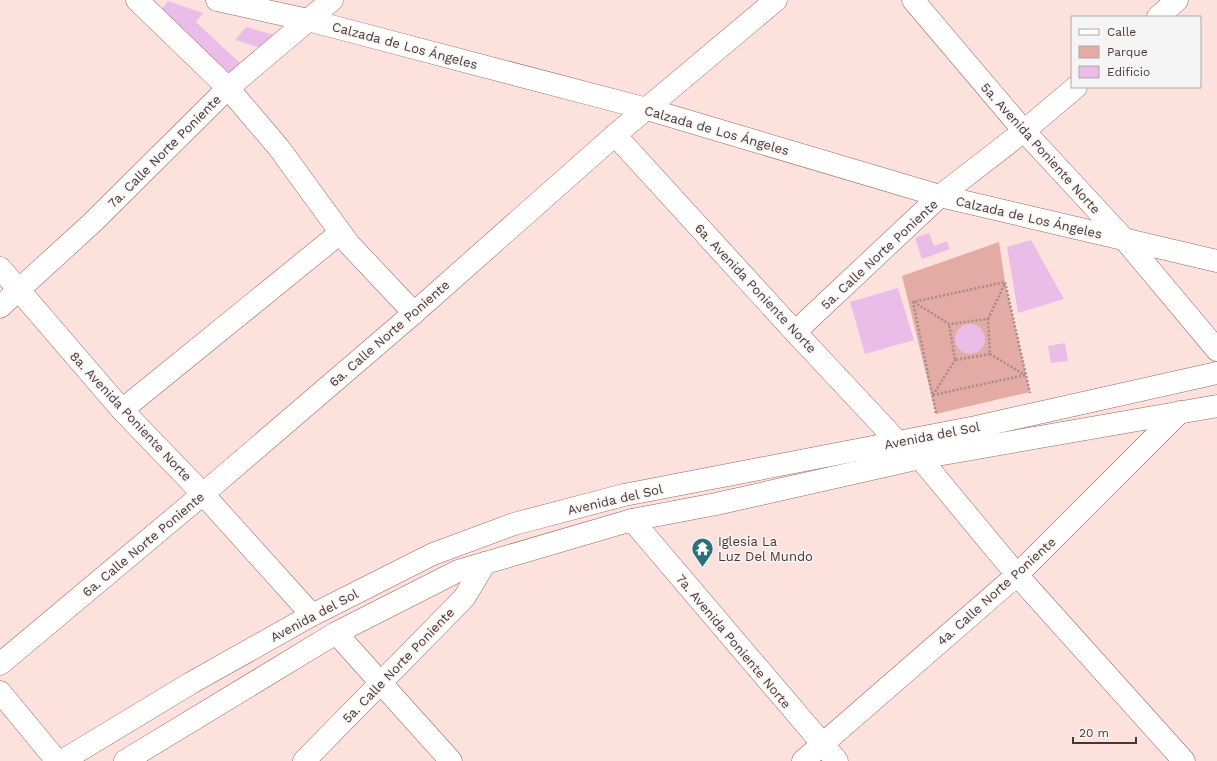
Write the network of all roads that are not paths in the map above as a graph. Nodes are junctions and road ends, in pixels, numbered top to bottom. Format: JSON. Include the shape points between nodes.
{"nodes":[{"id":1,"x":137,"y":0,"type":"edge"},
{"id":2,"x":217,"y":0,"type":"edge"},
{"id":3,"x":332,"y":0,"type":"edge"},
{"id":4,"x":776,"y":0,"type":"edge"},
{"id":5,"x":913,"y":0,"type":"edge"},
{"id":6,"x":1177,"y":0,"type":"edge"},
{"id":7,"x":1159,"y":16,"type":"edge"},
{"id":8,"x":308,"y":20,"type":"junction"},
{"id":9,"x":228,"y":88,"type":"junction"},
{"id":10,"x":1075,"y":88,"type":"edge"},
{"id":11,"x":647,"y":109,"type":"junction"},
{"id":12,"x":1024,"y":131,"type":"junction"},
{"id":13,"x":615,"y":135,"type":"junction"},
{"id":14,"x":940,"y":196,"type":"junction"},
{"id":15,"x":340,"y":232,"type":"junction"},
{"id":16,"x":1125,"y":240,"type":"junction"},
{"id":17,"x":1217,"y":261,"type":"edge"},
{"id":18,"x":0,"y":268,"type":"edge"},
{"id":19,"x":18,"y":290,"type":"junction"},
{"id":20,"x":0,"y":306,"type":"edge"},
{"id":21,"x":414,"y":313,"type":"junction"},
{"id":22,"x":795,"y":332,"type":"junction"},
{"id":23,"x":1217,"y":350,"type":"edge"},
{"id":24,"x":1217,"y":373,"type":"edge"},
{"id":25,"x":1217,"y":406,"type":"edge"},
{"id":26,"x":122,"y":410,"type":"junction"},
{"id":27,"x":1180,"y":412,"type":"junction"},
{"id":28,"x":897,"y":441,"type":"junction"},
{"id":29,"x":920,"y":458,"type":"junction"},
{"id":30,"x":203,"y":494,"type":"junction"},
{"id":31,"x":632,"y":520,"type":"junction"},
{"id":32,"x":485,"y":563,"type":"junction"},
{"id":33,"x":1017,"y":575,"type":"junction"},
{"id":34,"x":312,"y":615,"type":"junction"},
{"id":35,"x":336,"y":633,"type":"junction"},
{"id":36,"x":0,"y":664,"type":"edge"},
{"id":37,"x":381,"y":684,"type":"junction"},
{"id":38,"x":0,"y":692,"type":"edge"},
{"id":39,"x":822,"y":744,"type":"junction"},
{"id":40,"x":57,"y":761,"type":"edge"},
{"id":41,"x":62,"y":761,"type":"edge"},
{"id":42,"x":125,"y":761,"type":"edge"},
{"id":43,"x":304,"y":761,"type":"edge"},
{"id":44,"x":450,"y":761,"type":"edge"},
{"id":45,"x":803,"y":761,"type":"edge"},
{"id":46,"x":837,"y":761,"type":"edge"},
{"id":47,"x":1184,"y":761,"type":"edge"}],
"edges":[{"from":1,"to":9,"type":"street"},
{"from":2,"to":8,"type":"street","name":"Calzada de Los Ángeles"},
{"from":3,"to":8,"type":"street","name":"7a. Calle Norte Poniente"},
{"from":4,"to":11,"type":"street","name":"6a. Calle Norte Poniente"},
{"from":5,"to":12,"type":"street","name":"5a. Avenida Poniente Norte"},
{"from":6,"to":7,"type":"street"},
{"from":8,"to":9,"type":"street","name":"7a. Calle Norte Poniente"},
{"from":8,"to":11,"type":"street","name":"Calzada de Los Ángeles"},
{"from":9,"to":15,"type":"street","via":[[279,148]]},
{"from":9,"to":19,"type":"street","name":"7a. Calle Norte Poniente","via":[[92,223]]},
{"from":10,"to":12,"type":"street","name":"5a. Calle Norte Poniente"},
{"from":11,"to":13,"type":"street","name":"6a. Calle Norte Poniente"},
{"from":11,"to":14,"type":"street","name":"Calzada de Los Ángeles"},
{"from":12,"to":14,"type":"street","name":"5a. Calle Norte Poniente"},
{"from":12,"to":16,"type":"street","name":"5a. Avenida Poniente Norte"},
{"from":13,"to":21,"type":"street","name":"6a. Calle Norte Poniente"},
{"from":13,"to":22,"type":"street","name":"6a. Avenida Poniente Norte"},
{"from":14,"to":16,"type":"street","name":"Calzada de Los Ángeles"},
{"from":14,"to":22,"type":"street","name":"5a. Calle Norte Poniente"},
{"from":15,"to":21,"type":"street"},
{"from":15,"to":26,"type":"street"},
{"from":16,"to":17,"type":"street","name":"Calzada de Los Ángeles"},
{"from":16,"to":23,"type":"street","name":"5a. Avenida Poniente Norte"},
{"from":18,"to":19,"type":"street","name":"8a. Avenida Poniente Norte"},
{"from":19,"to":20,"type":"street","name":"7a. Calle Norte Poniente"},
{"from":19,"to":26,"type":"street","name":"8a. Avenida Poniente Norte"},
{"from":21,"to":30,"type":"street","name":"6a. Calle Norte Poniente"},
{"from":22,"to":28,"type":"street","name":"6a. Avenida Poniente Norte"},
{"from":24,"to":28,"type":"street","name":"Avenida del Sol","via":[[1035,414]]},
{"from":25,"to":27,"type":"street","name":"Avenida del Sol"},
{"from":26,"to":30,"type":"street","name":"8a. Avenida Poniente Norte"},
{"from":27,"to":29,"type":"street","name":"Avenida del Sol"},
{"from":27,"to":33,"type":"street","name":"4a. Calle Norte Poniente"},
{"from":28,"to":34,"type":"street","name":"Avenida del Sol","via":[[624,495],[514,524],[432,554]]},
{"from":29,"to":31,"type":"street","name":"Avenida del Sol","via":[[716,504]]},
{"from":29,"to":33,"type":"street"},
{"from":30,"to":34,"type":"street","name":"8a. Avenida Poniente Norte"},
{"from":30,"to":36,"type":"street","name":"6a. Calle Norte Poniente"},
{"from":31,"to":32,"type":"street","name":"Avenida del Sol"},
{"from":31,"to":39,"type":"street","name":"7a. Avenida Poniente Norte"},
{"from":32,"to":35,"type":"street","name":"Avenida del Sol","via":[[458,571]]},
{"from":32,"to":37,"type":"street","name":"5a. Calle Norte Poniente","via":[[464,598]]},
{"from":33,"to":39,"type":"street","name":"4a. Calle Norte Poniente"},
{"from":33,"to":47,"type":"street"},
{"from":34,"to":41,"type":"street","name":"Avenida del Sol","via":[[191,683]]},
{"from":35,"to":37,"type":"street"},
{"from":35,"to":42,"type":"street","name":"Avenida del Sol"},
{"from":37,"to":43,"type":"street","name":"5a. Calle Norte Poniente"},
{"from":37,"to":44,"type":"street"},
{"from":38,"to":40,"type":"street"},
{"from":39,"to":45,"type":"street","name":"4a. Calle Norte Poniente"},
{"from":39,"to":46,"type":"street","name":"7a. Avenida Poniente Norte"}]}
